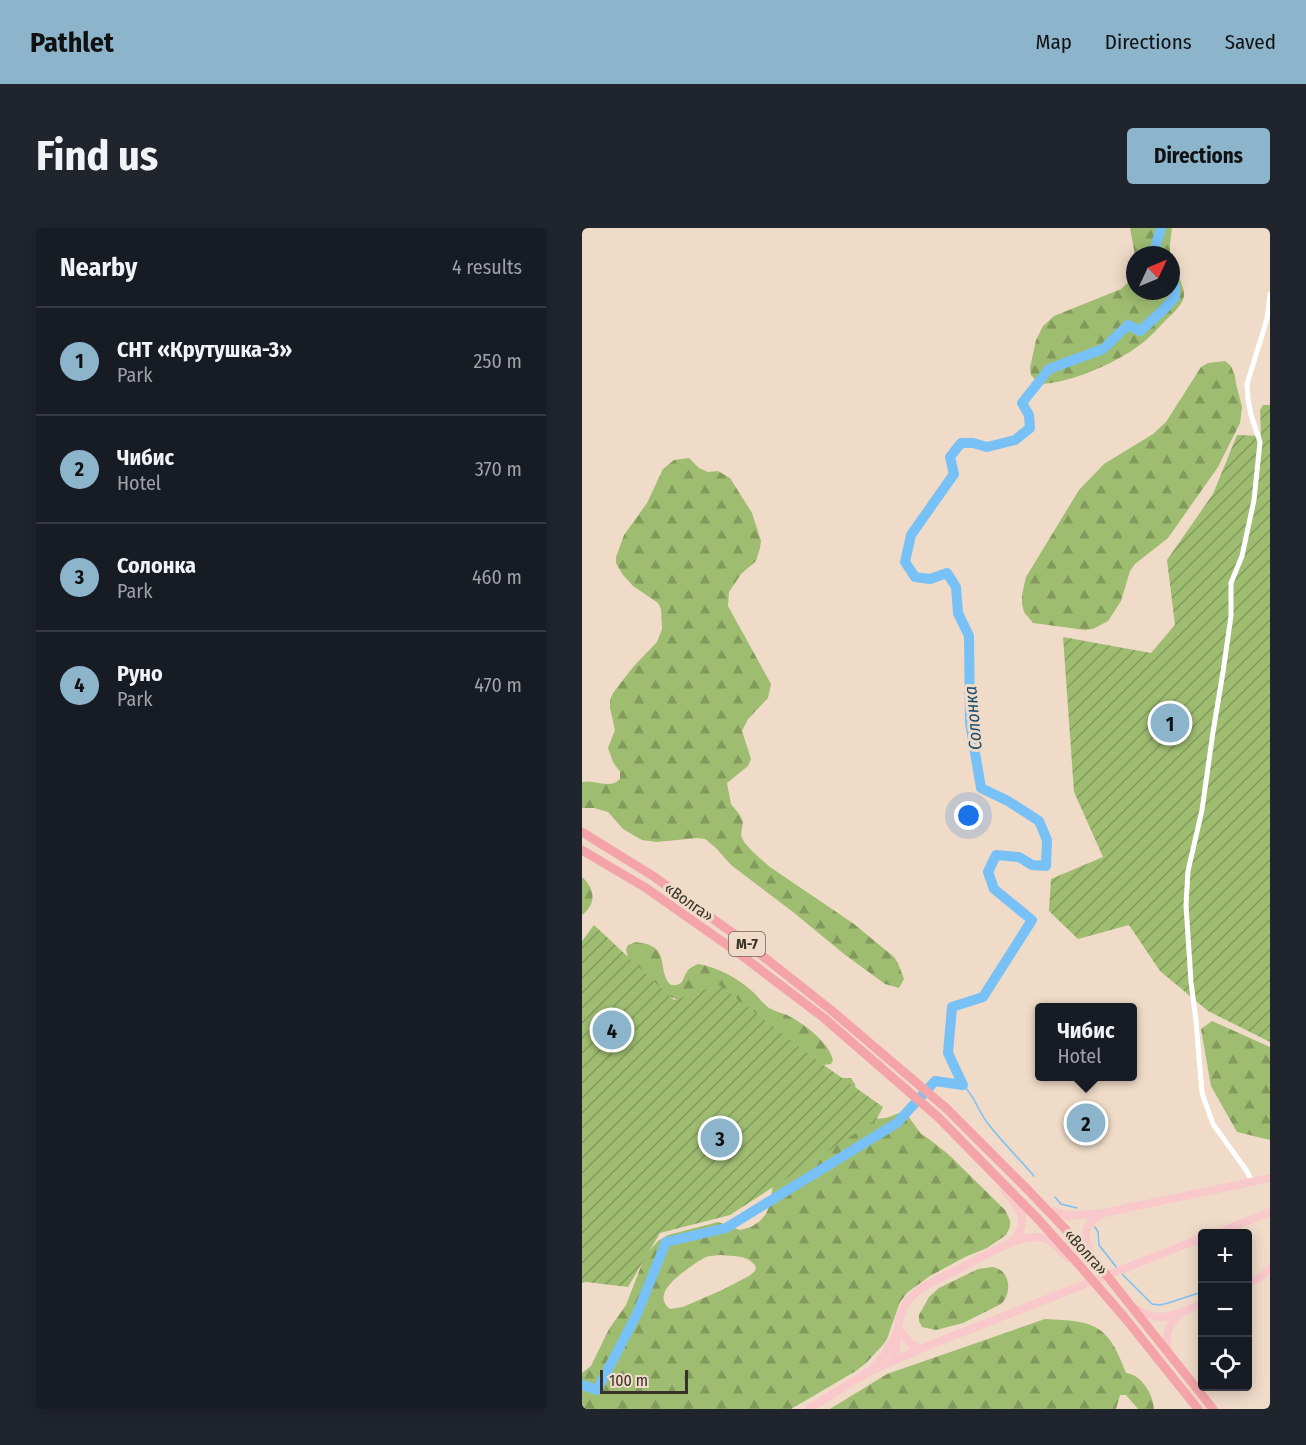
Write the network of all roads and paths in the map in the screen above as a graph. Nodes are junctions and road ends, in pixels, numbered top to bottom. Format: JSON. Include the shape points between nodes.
{"nodes":[{"id":1,"x":1270,"y":294,"type":"edge"},
{"id":2,"x":582,"y":832,"type":"edge"},
{"id":3,"x":582,"y":850,"type":"edge"},
{"id":4,"x":995,"y":1176,"type":"junction"},
{"id":5,"x":1270,"y":1178,"type":"edge"},
{"id":6,"x":1252,"y":1182,"type":"junction"},
{"id":7,"x":1028,"y":1190,"type":"junction"},
{"id":8,"x":1054,"y":1210,"type":"junction"},
{"id":9,"x":1104,"y":1212,"type":"junction"},
{"id":10,"x":1270,"y":1212,"type":"edge"},
{"id":11,"x":1259,"y":1217,"type":"junction"},
{"id":12,"x":1270,"y":1219,"type":"edge"},
{"id":13,"x":1226,"y":1229,"type":"edge"},
{"id":14,"x":1198,"y":1240,"type":"edge"},
{"id":15,"x":1009,"y":1243,"type":"junction"},
{"id":16,"x":1091,"y":1254,"type":"junction"},
{"id":17,"x":1081,"y":1267,"type":"junction"},
{"id":18,"x":1270,"y":1268,"type":"edge"},
{"id":19,"x":1250,"y":1283,"type":"edge"},
{"id":20,"x":1131,"y":1306,"type":"junction"},
{"id":21,"x":1198,"y":1306,"type":"edge"},
{"id":22,"x":1182,"y":1312,"type":"junction"},
{"id":23,"x":898,"y":1329,"type":"junction"},
{"id":24,"x":920,"y":1349,"type":"junction"},
{"id":25,"x":1167,"y":1351,"type":"junction"},
{"id":26,"x":894,"y":1360,"type":"junction"},
{"id":27,"x":868,"y":1372,"type":"junction"},
{"id":28,"x":809,"y":1409,"type":"edge"},
{"id":29,"x":1198,"y":1409,"type":"edge"},
{"id":30,"x":1213,"y":1409,"type":"edge"}],
"edges":[{"from":1,"to":6,"type":"street","via":[[1267,319],[1247,384],[1260,442],[1254,500],[1242,556],[1231,583],[1231,616],[1202,810],[1188,871],[1186,905],[1202,1093],[1213,1124]]},
{"from":2,"to":7,"type":"highway","name":"«Волга»","number":"М-7","via":[[653,876],[831,1010],[946,1108]]},
{"from":3,"to":4,"type":"highway","name":"«Волга»","number":"М-7","via":[[646,888],[824,1018],[938,1117]]},
{"from":4,"to":15,"type":"main road","via":[[1022,1218],[1019,1234]]},
{"from":4,"to":17,"type":"highway","name":"«Волга»","number":"М-7"},
{"from":5,"to":6,"type":"main road"},
{"from":6,"to":9,"type":"main road"},
{"from":7,"to":8,"type":"main road"},
{"from":7,"to":16,"type":"highway","name":"«Волга»","number":"М-7"},
{"from":8,"to":9,"type":"main road","via":[[1068,1216]]},
{"from":8,"to":16,"type":"main road"},
{"from":9,"to":16,"type":"main road","via":[[1088,1228],[1085,1239]]},
{"from":10,"to":11,"type":"main road"},
{"from":11,"to":12,"type":"main road"},
{"from":11,"to":13,"type":"main road"},
{"from":14,"to":24,"type":"main road"},
{"from":15,"to":17,"type":"main road","via":[[1031,1237],[1046,1239]]},
{"from":15,"to":23,"type":"main road","via":[[918,1291],[906,1304]]},
{"from":16,"to":20,"type":"highway","name":"«Волга»","number":"М-7"},
{"from":17,"to":29,"type":"highway","name":"«Волга»","number":"М-7"},
{"from":18,"to":19,"type":"main road"},
{"from":20,"to":22,"type":"main road","via":[[1154,1317]]},
{"from":20,"to":25,"type":"highway","name":"«Волга»","number":"М-7"},
{"from":21,"to":22,"type":"main road"},
{"from":22,"to":25,"type":"main road","via":[[1169,1327]]},
{"from":23,"to":24,"type":"main road"},
{"from":23,"to":26,"type":"main road"},
{"from":23,"to":27,"type":"main road","via":[[885,1354]]},
{"from":24,"to":26,"type":"main road"},
{"from":25,"to":30,"type":"highway","name":"«Волга»","number":"М-7"},
{"from":26,"to":27,"type":"main road"},
{"from":27,"to":28,"type":"main road"}]}
